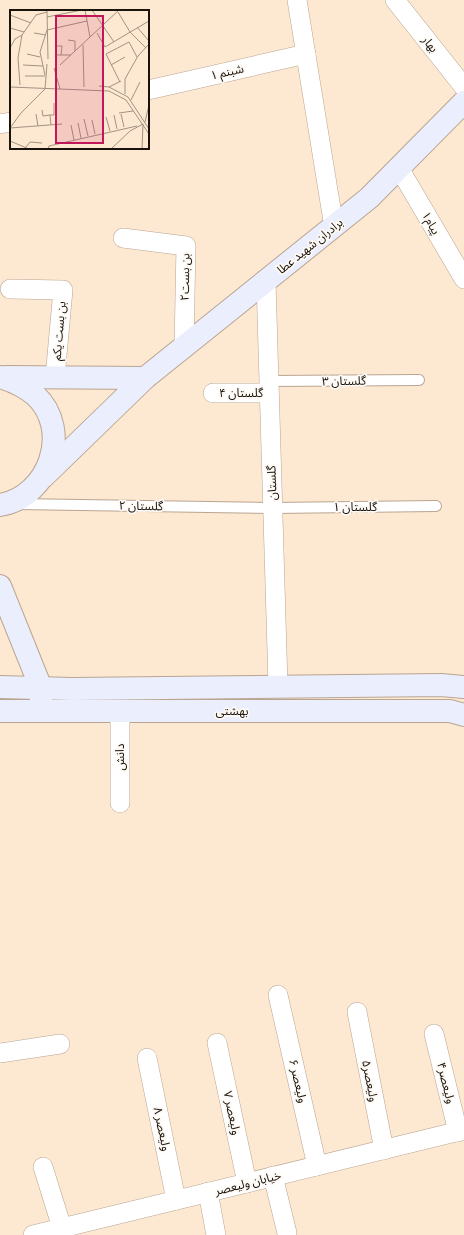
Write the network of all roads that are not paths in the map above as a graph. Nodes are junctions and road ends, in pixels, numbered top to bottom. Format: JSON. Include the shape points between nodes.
{"nodes":[{"id":1,"x":297,"y":0,"type":"edge"},
{"id":2,"x":395,"y":0,"type":"edge"},
{"id":3,"x":306,"y":54,"type":"junction"},
{"id":4,"x":464,"y":87,"type":"edge"},
{"id":5,"x":149,"y":90,"type":"edge"},
{"id":6,"x":464,"y":102,"type":"edge"},
{"id":7,"x":10,"y":122,"type":"edge"},
{"id":8,"x":0,"y":124,"type":"edge"},
{"id":9,"x":399,"y":168,"type":"junction"},
{"id":10,"x":334,"y":227,"type":"junction"},
{"id":11,"x":123,"y":238,"type":"dead end"},
{"id":12,"x":464,"y":279,"type":"edge"},
{"id":13,"x":266,"y":281,"type":"junction"},
{"id":14,"x":10,"y":288,"type":"dead end"},
{"id":15,"x":184,"y":347,"type":"junction"},
{"id":16,"x":0,"y":377,"type":"edge"},
{"id":17,"x":55,"y":377,"type":"junction"},
{"id":18,"x":145,"y":378,"type":"junction"},
{"id":19,"x":419,"y":380,"type":"dead end"},
{"id":20,"x":269,"y":387,"type":"junction"},
{"id":21,"x":213,"y":393,"type":"dead end"},
{"id":22,"x":43,"y":477,"type":"junction"},
{"id":23,"x":5,"y":504,"type":"edge"},
{"id":24,"x":436,"y":506,"type":"dead end"},
{"id":25,"x":273,"y":508,"type":"junction"},
{"id":26,"x":0,"y":586,"type":"edge"},
{"id":27,"x":278,"y":685,"type":"junction"},
{"id":28,"x":0,"y":687,"type":"edge"},
{"id":29,"x":464,"y":687,"type":"edge"},
{"id":30,"x":41,"y":688,"type":"junction"},
{"id":31,"x":0,"y":711,"type":"edge"},
{"id":32,"x":41,"y":711,"type":"junction"},
{"id":33,"x":120,"y":711,"type":"junction"},
{"id":34,"x":464,"y":715,"type":"edge"},
{"id":35,"x":120,"y":803,"type":"dead end"},
{"id":36,"x":278,"y":995,"type":"dead end"},
{"id":37,"x":357,"y":1012,"type":"dead end"},
{"id":38,"x":434,"y":1034,"type":"dead end"},
{"id":39,"x":217,"y":1043,"type":"dead end"},
{"id":40,"x":60,"y":1044,"type":"dead end"},
{"id":41,"x":0,"y":1054,"type":"edge"},
{"id":42,"x":147,"y":1058,"type":"dead end"},
{"id":43,"x":461,"y":1131,"type":"edge"},
{"id":44,"x":384,"y":1150,"type":"junction"},
{"id":45,"x":317,"y":1166,"type":"junction"},
{"id":46,"x":43,"y":1168,"type":"dead end"},
{"id":47,"x":273,"y":1176,"type":"junction"},
{"id":48,"x":247,"y":1183,"type":"junction"},
{"id":49,"x":208,"y":1192,"type":"junction"},
{"id":50,"x":176,"y":1200,"type":"junction"},
{"id":51,"x":62,"y":1228,"type":"junction"},
{"id":52,"x":287,"y":1233,"type":"dead end"},
{"id":53,"x":32,"y":1235,"type":"edge"},
{"id":54,"x":216,"y":1235,"type":"edge"}],
"edges":[{"from":1,"to":3,"type":"street"},
{"from":2,"to":4,"type":"street","name":"بهار"},
{"from":3,"to":5,"type":"street","name":"شبنم ۱"},
{"from":3,"to":10,"type":"street"},
{"from":6,"to":9,"type":"main road","name":"برادران شهید عطا"},
{"from":7,"to":8,"type":"street"},
{"from":9,"to":10,"type":"main road","name":"برادران شهید عطا","via":[[369,198]]},
{"from":9,"to":12,"type":"street","name":"پیام۱"},
{"from":10,"to":13,"type":"main road","name":"برادران شهید عطا"},
{"from":11,"to":15,"type":"street","name":"بن بست۲","via":[[186,246]]},
{"from":13,"to":15,"type":"main road","name":"برادران شهید عطا"},
{"from":13,"to":20,"type":"street","name":"گلستان"},
{"from":14,"to":17,"type":"street","name":"بن بست یکم","via":[[63,290]]},
{"from":15,"to":18,"type":"main road","name":"برادران شهید عطا"},
{"from":16,"to":17,"type":"main road"},
{"from":16,"to":22,"type":"main road","via":[[19,383],[36,396],[48,414],[53,435],[52,457]]},
{"from":17,"to":18,"type":"main road"},
{"from":18,"to":22,"type":"main road","name":"برادران شهید عطا"},
{"from":19,"to":20,"type":"lane","name":"گلستان ۳"},
{"from":20,"to":21,"type":"street","name":"گلستان ۴"},
{"from":20,"to":25,"type":"street","name":"گلستان"},
{"from":22,"to":23,"type":"main road","name":"برادران شهید عطا","via":[[28,493]]},
{"from":23,"to":25,"type":"lane","name":"گلستان ۲"},
{"from":24,"to":25,"type":"lane","name":"گلستان ۱"},
{"from":25,"to":27,"type":"street","name":"گلستان"},
{"from":26,"to":30,"type":"main road"},
{"from":27,"to":29,"type":"main road","name":"بهشتی","via":[[441,684]]},
{"from":27,"to":30,"type":"main road","name":"بهشتی"},
{"from":28,"to":30,"type":"main road","name":"بهشتی"},
{"from":30,"to":32,"type":"main road"},
{"from":31,"to":32,"type":"main road","name":"بهشتی"},
{"from":32,"to":33,"type":"main road","name":"بهشتی"},
{"from":33,"to":34,"type":"main road","name":"بهشتی","via":[[450,711]]},
{"from":33,"to":35,"type":"street","name":"دانش"},
{"from":36,"to":45,"type":"street","name":"ولیعصر ۶"},
{"from":37,"to":44,"type":"street","name":"ولیعصر۵"},
{"from":38,"to":43,"type":"street","name":"ولیعصر۴"},
{"from":39,"to":48,"type":"street","name":"ولیعصر ۷"},
{"from":40,"to":41,"type":"street"},
{"from":42,"to":50,"type":"street","name":"ولیعصر ۸"},
{"from":43,"to":44,"type":"street","name":"خیابان ولیعصر"},
{"from":44,"to":45,"type":"street","name":"خیابان ولیعصر"},
{"from":45,"to":47,"type":"street","name":"خیابان ولیعصر"},
{"from":46,"to":51,"type":"street"},
{"from":47,"to":48,"type":"street","name":"خیابان ولیعصر"},
{"from":47,"to":52,"type":"street"},
{"from":48,"to":49,"type":"street","name":"خیابان ولیعصر"},
{"from":49,"to":50,"type":"street","name":"خیابان ولیعصر"},
{"from":49,"to":54,"type":"street"},
{"from":50,"to":51,"type":"street","name":"خیابان ولیعصر"},
{"from":51,"to":53,"type":"street","name":"خیابان ولیعصر"}]}
